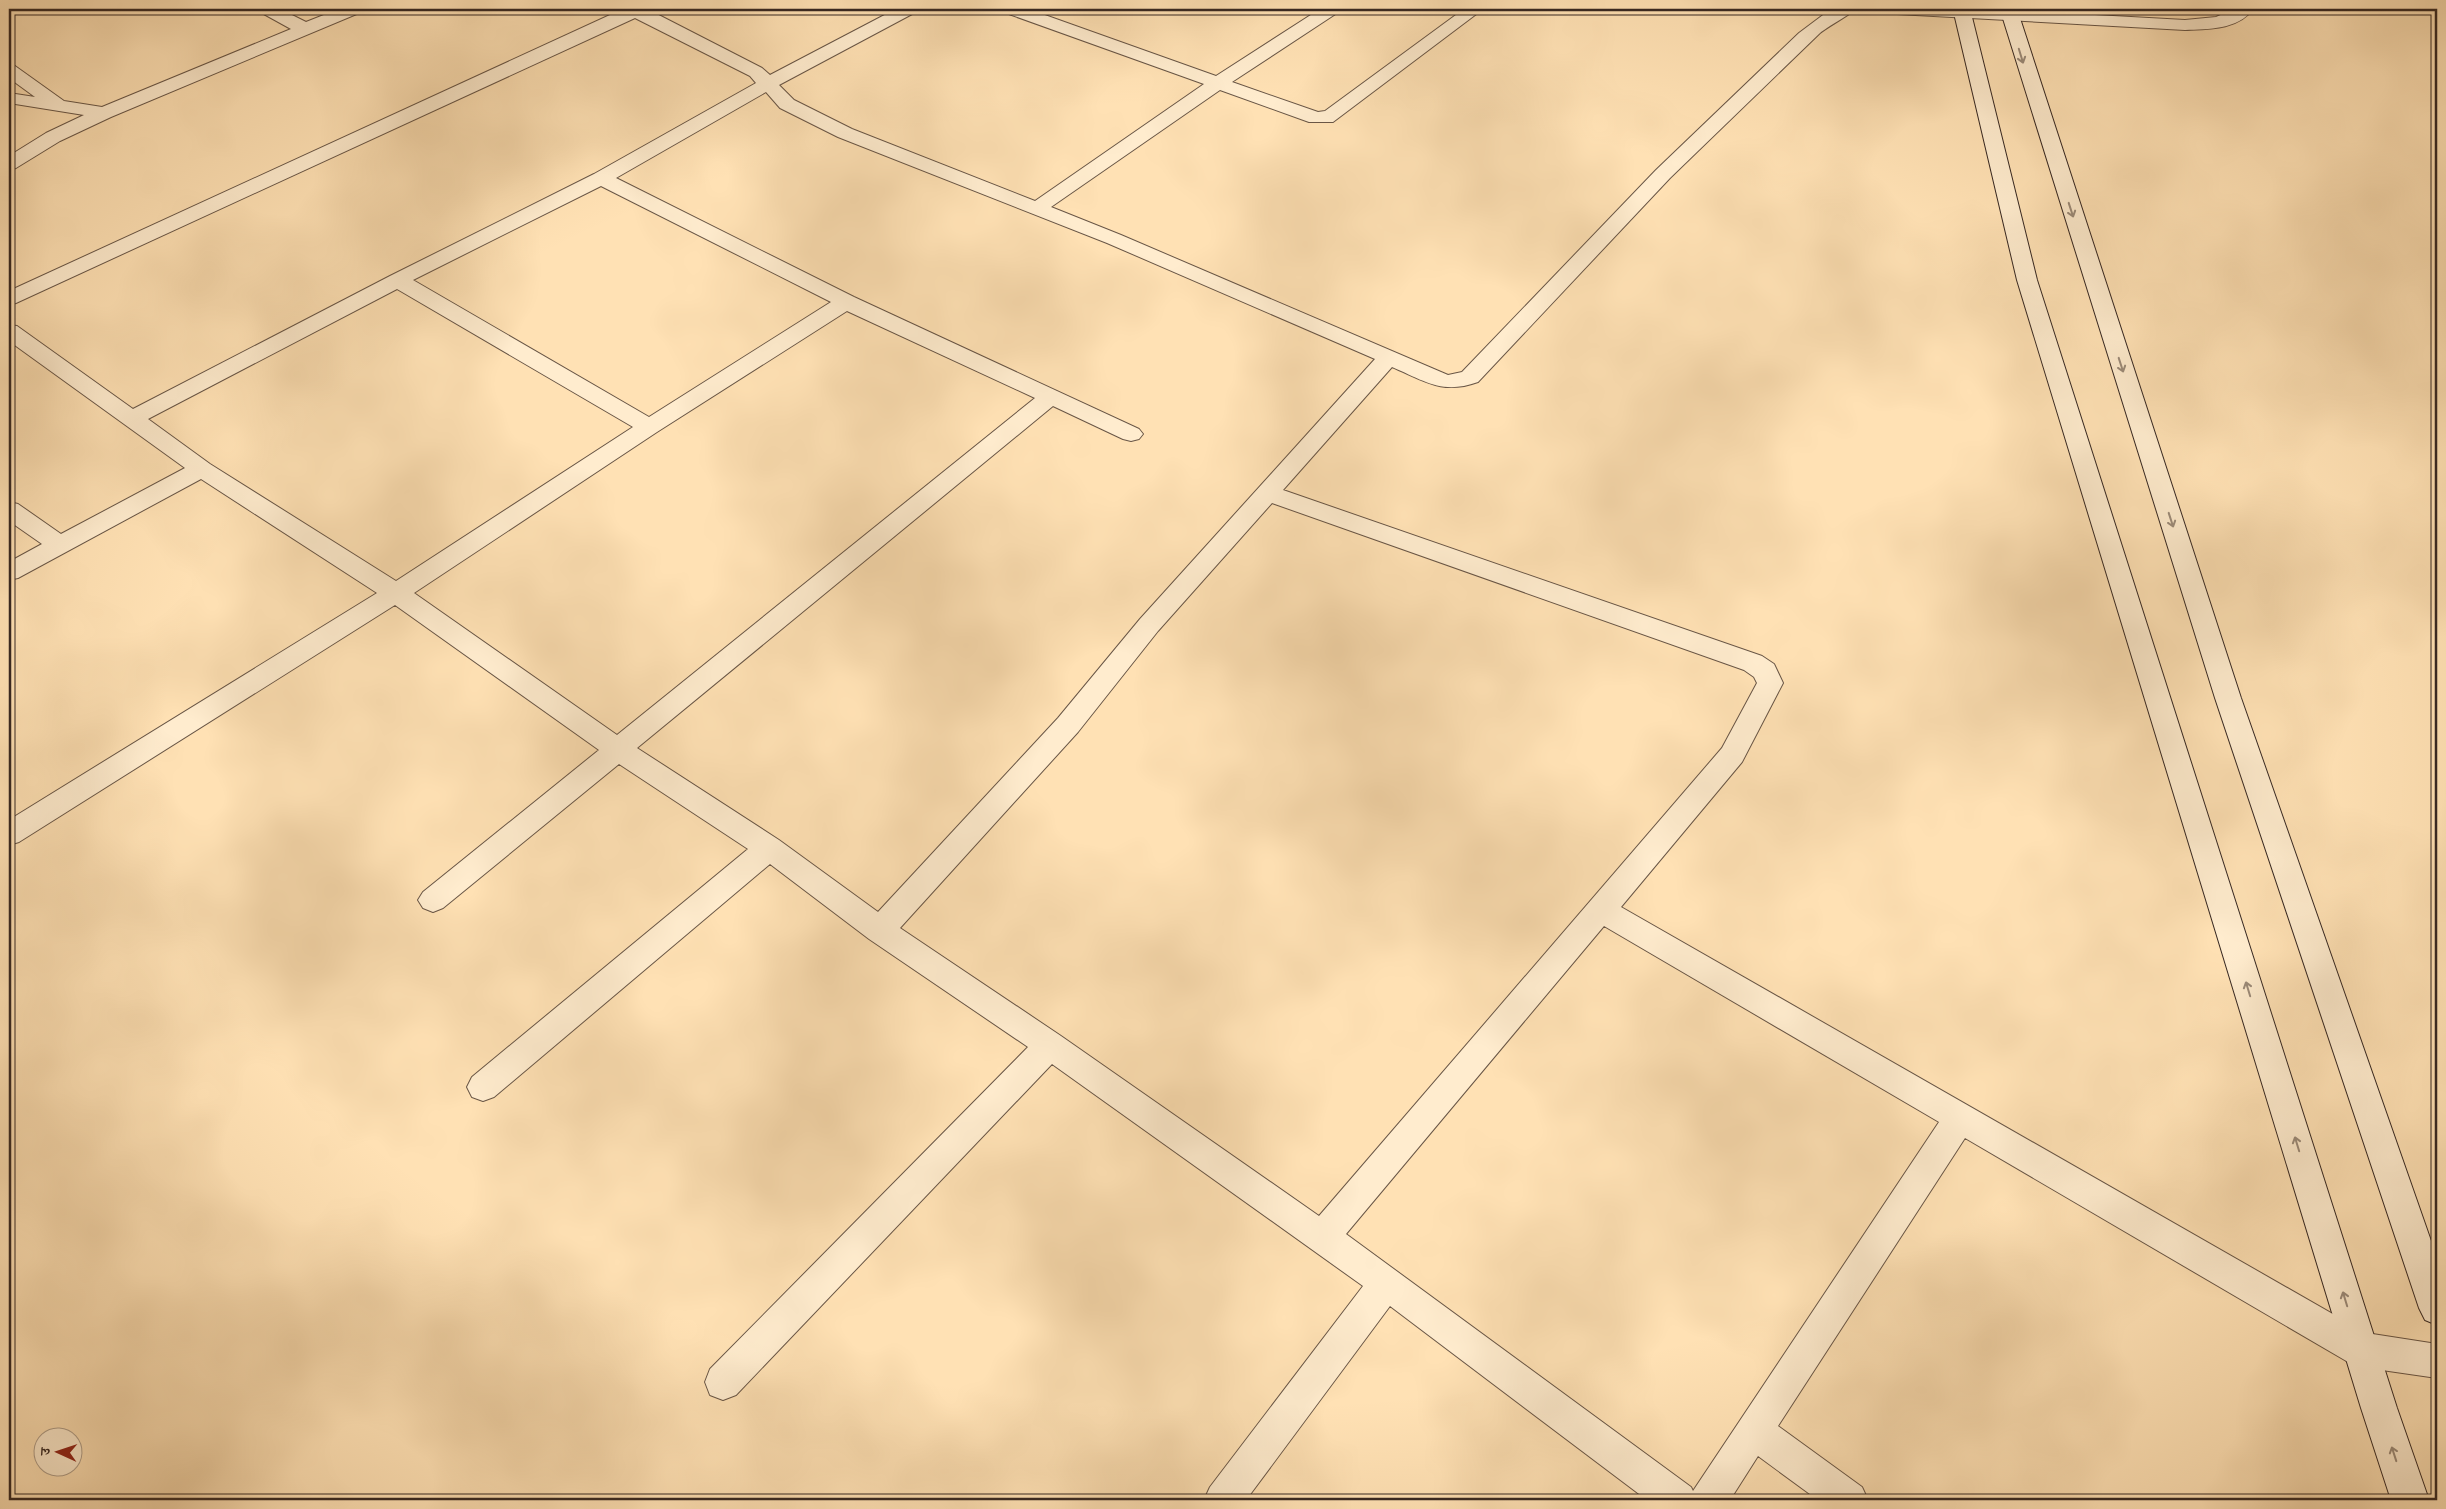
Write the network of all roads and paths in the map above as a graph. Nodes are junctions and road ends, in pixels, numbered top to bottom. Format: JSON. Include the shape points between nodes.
{"nodes":[{"id":1,"x":268,"y":9,"type":"edge"},
{"id":2,"x":353,"y":9,"type":"edge"},
{"id":3,"x":635,"y":9,"type":"edge"},
{"id":4,"x":908,"y":9,"type":"edge"},
{"id":5,"x":1012,"y":9,"type":"edge"},
{"id":6,"x":1331,"y":9,"type":"edge"},
{"id":7,"x":1475,"y":9,"type":"edge"},
{"id":8,"x":1844,"y":9,"type":"edge"},
{"id":9,"x":1897,"y":9,"type":"edge"},
{"id":10,"x":2244,"y":9,"type":"edge"},
{"id":11,"x":1961,"y":11,"type":"edge"},
{"id":12,"x":2009,"y":12,"type":"edge"},
{"id":13,"x":305,"y":29,"type":"junction"},
{"id":14,"x":9,"y":70,"type":"edge"},
{"id":15,"x":1219,"y":82,"type":"junction"},
{"id":16,"x":769,"y":83,"type":"junction"},
{"id":17,"x":9,"y":98,"type":"edge"},
{"id":18,"x":60,"y":106,"type":"junction"},
{"id":19,"x":104,"y":113,"type":"junction"},
{"id":20,"x":9,"y":164,"type":"edge"},
{"id":21,"x":601,"y":178,"type":"junction"},
{"id":22,"x":1036,"y":209,"type":"junction"},
{"id":23,"x":397,"y":280,"type":"junction"},
{"id":24,"x":9,"y":299,"type":"edge"},
{"id":25,"x":846,"y":302,"type":"junction"},
{"id":26,"x":9,"y":331,"type":"edge"},
{"id":27,"x":1388,"y":358,"type":"junction"},
{"id":28,"x":1050,"y":397,"type":"junction"},
{"id":29,"x":133,"y":418,"type":"junction"},
{"id":30,"x":649,"y":426,"type":"junction"},
{"id":31,"x":1131,"y":434,"type":"dead end"},
{"id":32,"x":202,"y":469,"type":"junction"},
{"id":33,"x":1268,"y":493,"type":"junction"},
{"id":34,"x":9,"y":510,"type":"edge"},
{"id":35,"x":60,"y":545,"type":"junction"},
{"id":36,"x":9,"y":572,"type":"edge"},
{"id":37,"x":396,"y":593,"type":"junction"},
{"id":38,"x":619,"y":750,"type":"junction"},
{"id":39,"x":9,"y":834,"type":"edge"},
{"id":40,"x":769,"y":848,"type":"junction"},
{"id":41,"x":433,"y":900,"type":"dead end"},
{"id":42,"x":1601,"y":910,"type":"junction"},
{"id":43,"x":880,"y":930,"type":"junction"},
{"id":44,"x":1050,"y":1045,"type":"junction"},
{"id":45,"x":483,"y":1087,"type":"dead end"},
{"id":46,"x":1960,"y":1118,"type":"junction"},
{"id":47,"x":1322,"y":1238,"type":"junction"},
{"id":48,"x":1387,"y":1282,"type":"junction"},
{"id":49,"x":2437,"y":1308,"type":"edge"},
{"id":50,"x":2361,"y":1350,"type":"junction"},
{"id":51,"x":2437,"y":1360,"type":"edge"},
{"id":52,"x":723,"y":1382,"type":"dead end"},
{"id":53,"x":1755,"y":1431,"type":"junction"},
{"id":54,"x":1224,"y":1500,"type":"edge"},
{"id":55,"x":1678,"y":1500,"type":"edge"},
{"id":56,"x":1708,"y":1500,"type":"edge"},
{"id":57,"x":1849,"y":1500,"type":"edge"},
{"id":58,"x":2410,"y":1500,"type":"edge"}],
"edges":[{"from":1,"to":13,"type":"street"},
{"from":2,"to":13,"type":"street"},
{"from":3,"to":16,"type":"street","via":[[742,63]]},
{"from":3,"to":24,"type":"street"},
{"from":4,"to":16,"type":"street"},
{"from":5,"to":15,"type":"street","via":[[1058,17]]},
{"from":6,"to":15,"type":"street"},
{"from":7,"to":15,"type":"street","via":[[1326,118],[1307,116]]},
{"from":8,"to":27,"type":"street","via":[[1829,18],[1704,134],[1470,378],[1444,381]]},
{"from":9,"to":11,"type":"street"},
{"from":10,"to":12,"type":"street","via":[[2239,15],[2226,20],[2185,24]]},
{"from":11,"to":12,"type":"street"},
{"from":50,"to":11,"type":"street","one_way":true,"via":[[2027,280]]},
{"from":12,"to":49,"type":"street","one_way":true,"via":[[2225,689]]},
{"from":13,"to":19,"type":"street"},
{"from":14,"to":18,"type":"street"},
{"from":15,"to":22,"type":"street"},
{"from":16,"to":21,"type":"street"},
{"from":16,"to":22,"type":"street","via":[[777,96],[799,112]]},
{"from":17,"to":18,"type":"street"},
{"from":18,"to":19,"type":"street"},
{"from":19,"to":20,"type":"street","via":[[53,136]]},
{"from":21,"to":23,"type":"street"},
{"from":21,"to":25,"type":"street"},
{"from":22,"to":27,"type":"street","via":[[1114,239]]},
{"from":23,"to":29,"type":"street"},
{"from":23,"to":30,"type":"street"},
{"from":25,"to":28,"type":"street"},
{"from":25,"to":30,"type":"street"},
{"from":26,"to":29,"type":"street"},
{"from":27,"to":33,"type":"street"},
{"from":28,"to":31,"type":"street"},
{"from":28,"to":38,"type":"street"},
{"from":29,"to":32,"type":"street"},
{"from":30,"to":37,"type":"street"},
{"from":32,"to":35,"type":"street"},
{"from":32,"to":37,"type":"street"},
{"from":33,"to":42,"type":"street","via":[[1753,663],[1764,672],[1770,683],[1732,755]]},
{"from":33,"to":43,"type":"street","via":[[1149,625],[1068,725]]},
{"from":34,"to":35,"type":"street"},
{"from":35,"to":36,"type":"street"},
{"from":37,"to":38,"type":"street"},
{"from":37,"to":39,"type":"street"},
{"from":38,"to":40,"type":"street"},
{"from":38,"to":41,"type":"street"},
{"from":40,"to":43,"type":"street"},
{"from":40,"to":45,"type":"street"},
{"from":42,"to":46,"type":"street"},
{"from":42,"to":47,"type":"street"},
{"from":43,"to":44,"type":"street"},
{"from":44,"to":47,"type":"street"},
{"from":44,"to":52,"type":"street"},
{"from":46,"to":50,"type":"street"},
{"from":46,"to":53,"type":"street"},
{"from":47,"to":48,"type":"street"},
{"from":48,"to":54,"type":"street"},
{"from":48,"to":55,"type":"street"},
{"from":50,"to":51,"type":"street"},
{"from":58,"to":50,"type":"street","one_way":true},
{"from":53,"to":56,"type":"street"},
{"from":53,"to":57,"type":"street"}]}
